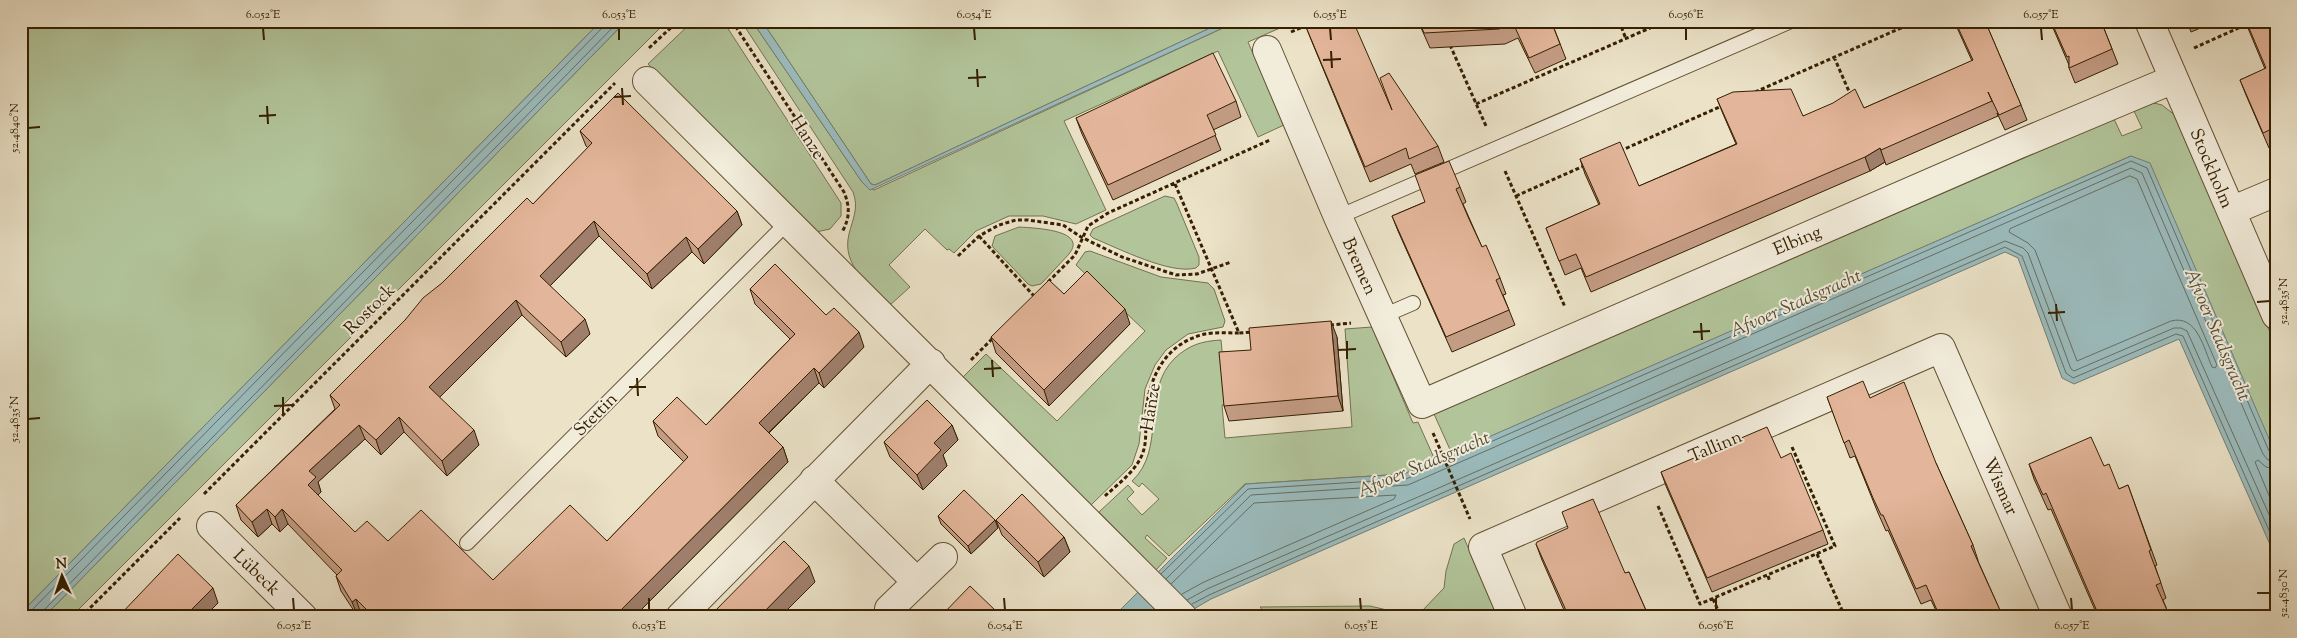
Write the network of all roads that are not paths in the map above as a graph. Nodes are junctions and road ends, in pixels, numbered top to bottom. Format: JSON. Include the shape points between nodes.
{"nodes":[{"id":1,"x":1792,"y":21,"type":"edge"},
{"id":2,"x":2149,"y":21,"type":"edge"},
{"id":3,"x":1267,"y":50,"type":"dead end"},
{"id":4,"x":2170,"y":70,"type":"junction"},
{"id":5,"x":647,"y":81,"type":"dead end"},
{"id":6,"x":2276,"y":192,"type":"edge"},
{"id":7,"x":2231,"y":212,"type":"junction"},
{"id":8,"x":1338,"y":218,"type":"junction"},
{"id":9,"x":788,"y":222,"type":"junction"},
{"id":10,"x":1413,"y":303,"type":"dead end"},
{"id":11,"x":2276,"y":315,"type":"edge"},
{"id":12,"x":1372,"y":320,"type":"junction"},
{"id":13,"x":1944,"y":355,"type":"joint"},
{"id":14,"x":931,"y":363,"type":"junction"},
{"id":15,"x":1426,"y":415,"type":"joint"},
{"id":16,"x":814,"y":480,"type":"junction"},
{"id":17,"x":211,"y":526,"type":"dead end"},
{"id":18,"x":467,"y":543,"type":"dead end"},
{"id":19,"x":943,"y":557,"type":"dead end"},
{"id":20,"x":918,"y":582,"type":"junction"},
{"id":21,"x":889,"y":609,"type":"dead end"},
{"id":22,"x":303,"y":617,"type":"edge"},
{"id":23,"x":680,"y":617,"type":"edge"},
{"id":24,"x":1183,"y":617,"type":"edge"},
{"id":25,"x":1513,"y":617,"type":"edge"},
{"id":26,"x":2058,"y":617,"type":"edge"}],
"edges":[{"from":1,"to":8,"type":"lane"},
{"from":2,"to":4,"type":"street","name":"Stockholm"},
{"from":3,"to":8,"type":"street","name":"Bremen"},
{"from":4,"to":7,"type":"street","name":"Stockholm"},
{"from":4,"to":15,"type":"street","name":"Elbing","via":[[2017,145]]},
{"from":5,"to":9,"type":"street"},
{"from":6,"to":7,"type":"street"},
{"from":7,"to":11,"type":"street","name":"Stockholm"},
{"from":8,"to":12,"type":"street","name":"Bremen"},
{"from":9,"to":14,"type":"street"},
{"from":9,"to":18,"type":"lane","name":"Stettin"},
{"from":10,"to":12,"type":"lane"},
{"from":12,"to":15,"type":"street","name":"Bremen"},
{"from":13,"to":25,"type":"street","name":"Tallinn","via":[[1941,348],[1478,536]]},
{"from":13,"to":26,"type":"street","name":"Wismar"},
{"from":14,"to":16,"type":"street"},
{"from":14,"to":24,"type":"street"},
{"from":16,"to":20,"type":"street"},
{"from":16,"to":23,"type":"street"},
{"from":17,"to":22,"type":"street","name":"Lübeck"},
{"from":19,"to":20,"type":"street"},
{"from":20,"to":21,"type":"street"}]}
